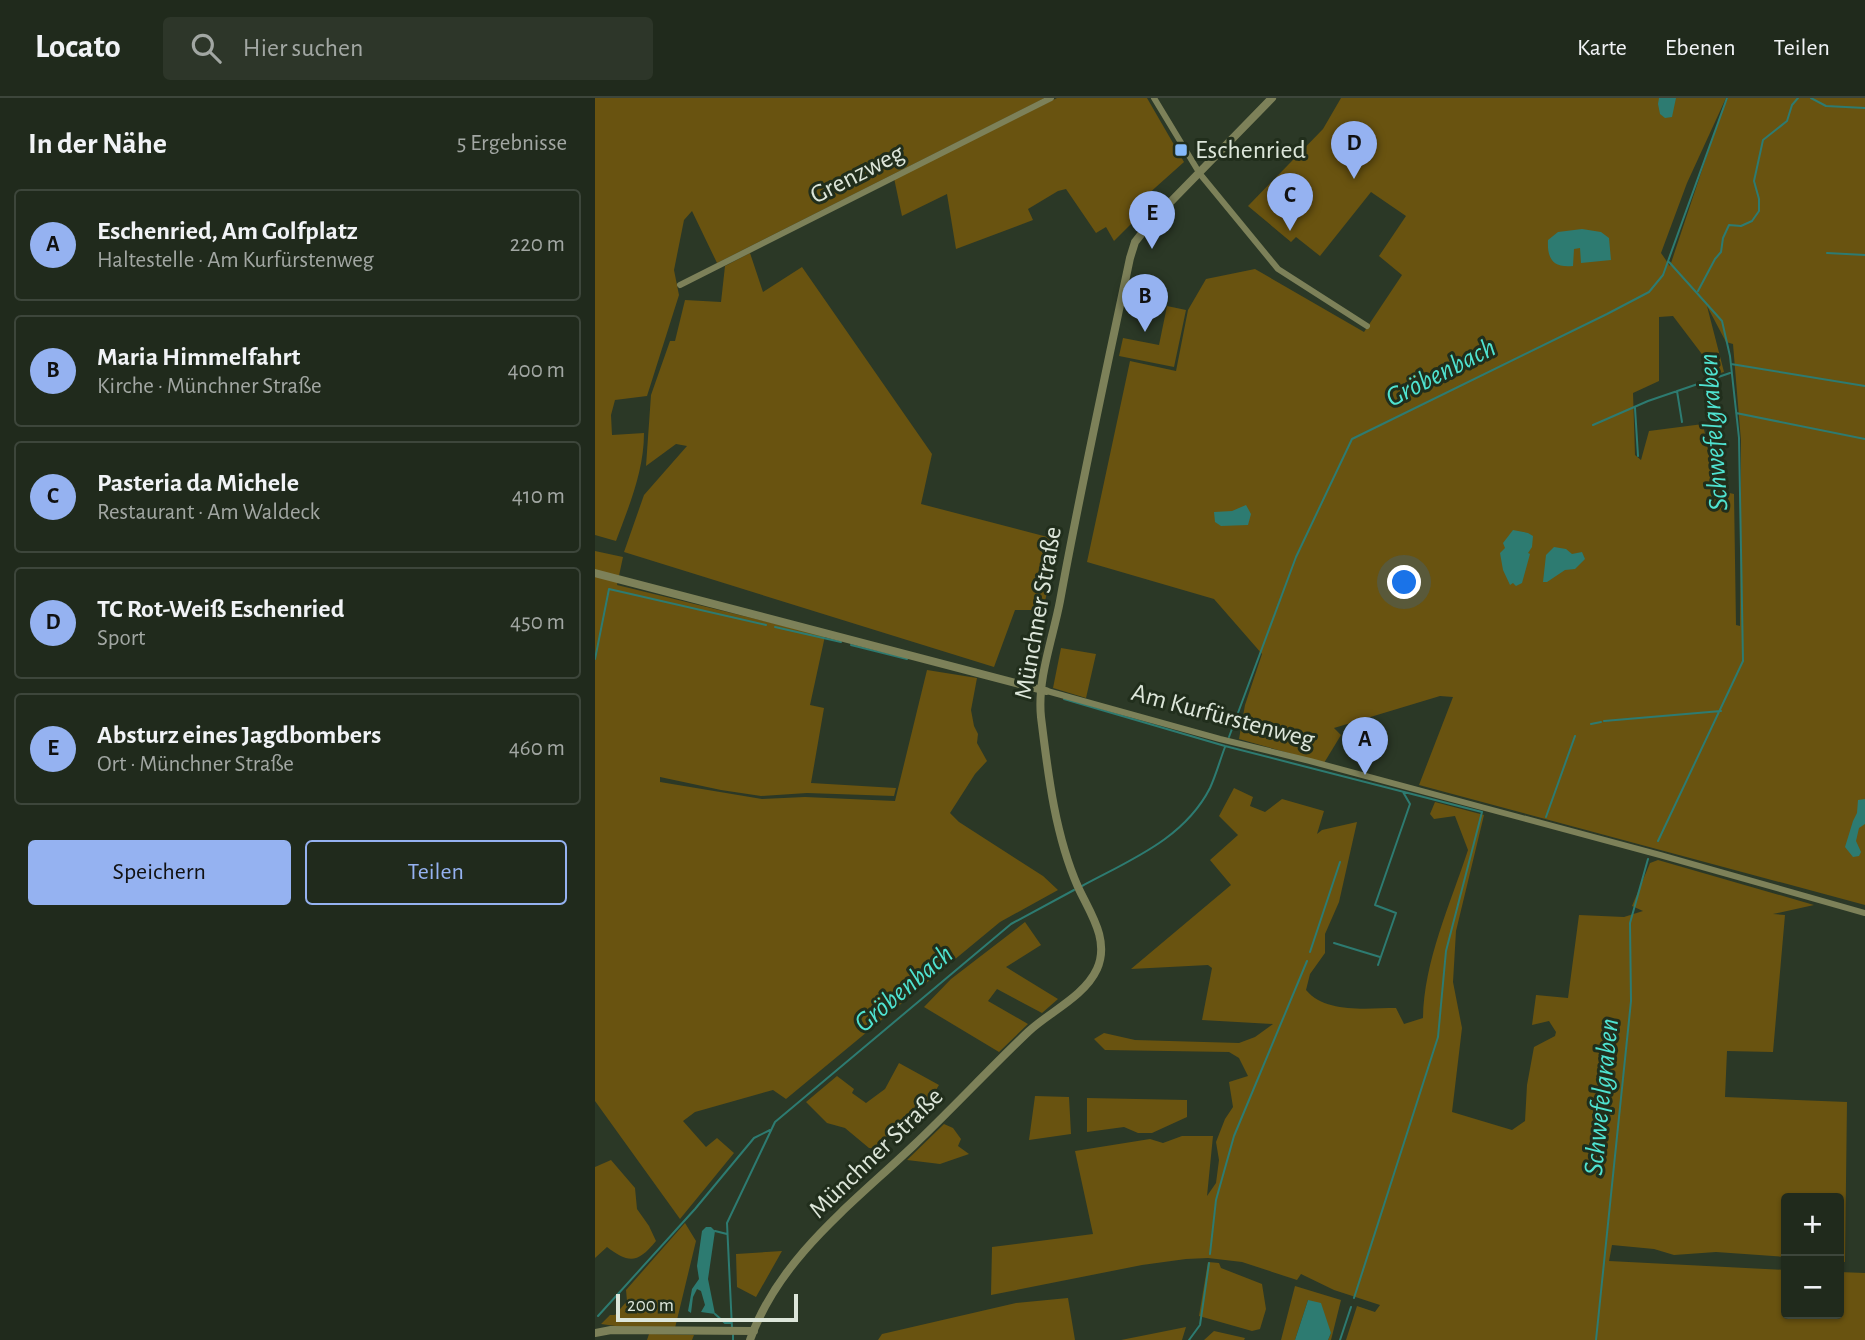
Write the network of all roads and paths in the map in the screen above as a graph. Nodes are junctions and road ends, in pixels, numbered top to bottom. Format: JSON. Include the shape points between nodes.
{"nodes":[{"id":1,"x":1051,"y":98,"type":"edge"},
{"id":2,"x":1154,"y":98,"type":"edge"},
{"id":3,"x":1272,"y":98,"type":"edge"},
{"id":4,"x":1200,"y":174,"type":"junction"},
{"id":5,"x":680,"y":285,"type":"dead end"},
{"id":6,"x":1367,"y":326,"type":"dead end"},
{"id":7,"x":595,"y":573,"type":"edge"},
{"id":8,"x":1044,"y":690,"type":"junction"},
{"id":9,"x":1865,"y":914,"type":"edge"},
{"id":10,"x":754,"y":1331,"type":"junction"},
{"id":11,"x":595,"y":1332,"type":"edge"},
{"id":12,"x":750,"y":1340,"type":"edge"}],
"edges":[{"from":1,"to":5,"type":"street","name":"Grenzweg"},
{"from":2,"to":4,"type":"street"},
{"from":3,"to":4,"type":"street","name":"Münchner Straße"},
{"from":4,"to":6,"type":"street","via":[[1278,270]]},
{"from":4,"to":8,"type":"street","name":"Münchner Straße","via":[[1142,232],[1131,251]]},
{"from":7,"to":8,"type":"street","name":"Am Kurfürstenweg"},
{"from":8,"to":9,"type":"street","name":"Am Kurfürstenweg","via":[[1648,851]]},
{"from":8,"to":10,"type":"street","name":"Münchner Straße","via":[[1041,714],[1058,826],[1099,931],[1098,967],[805,1250],[775,1287]]},
{"from":10,"to":11,"type":"street"},
{"from":10,"to":12,"type":"street","name":"Münchner Straße"}]}
